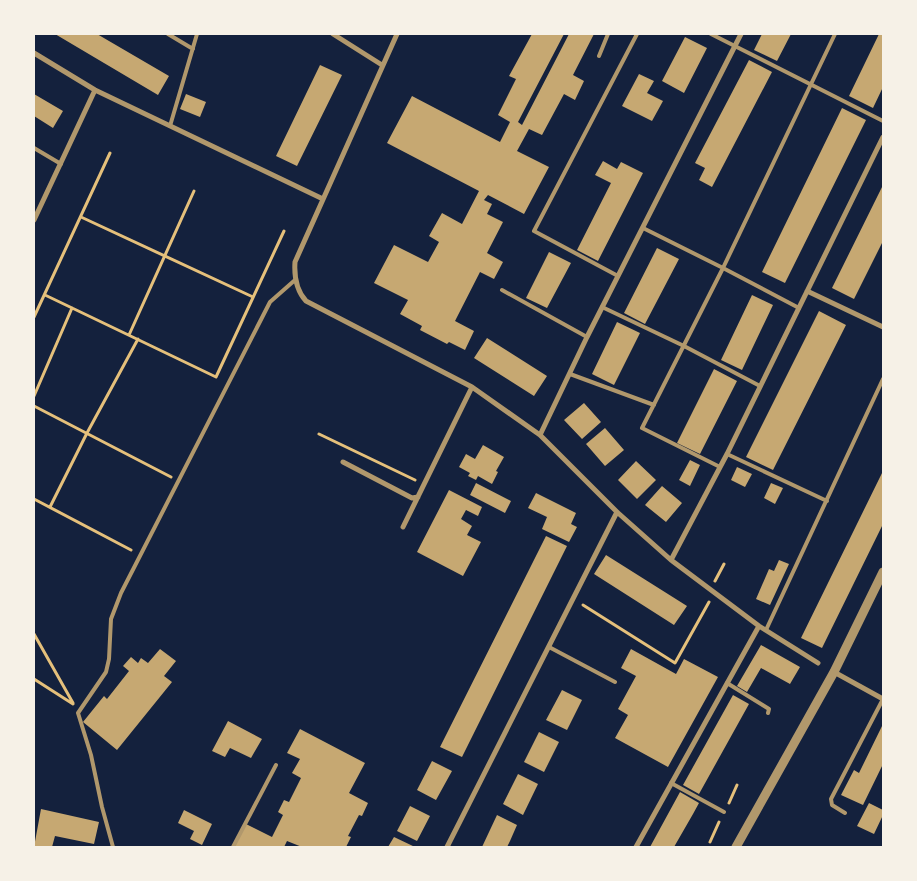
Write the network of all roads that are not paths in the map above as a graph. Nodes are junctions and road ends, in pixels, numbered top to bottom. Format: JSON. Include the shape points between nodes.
{"nodes":[{"id":1,"x":168,"y":34,"type":"edge"},
{"id":2,"x":197,"y":34,"type":"edge"},
{"id":3,"x":333,"y":34,"type":"edge"},
{"id":4,"x":397,"y":34,"type":"edge"},
{"id":5,"x":608,"y":34,"type":"edge"},
{"id":6,"x":637,"y":34,"type":"edge"},
{"id":7,"x":711,"y":34,"type":"edge"},
{"id":8,"x":741,"y":34,"type":"edge"},
{"id":9,"x":835,"y":34,"type":"edge"},
{"id":10,"x":735,"y":46,"type":"junction"},
{"id":11,"x":193,"y":49,"type":"junction"},
{"id":12,"x":34,"y":53,"type":"edge"},
{"id":13,"x":598,"y":56,"type":"dead end"},
{"id":14,"x":382,"y":65,"type":"junction"},
{"id":15,"x":810,"y":83,"type":"junction"},
{"id":16,"x":95,"y":90,"type":"junction"},
{"id":17,"x":883,"y":121,"type":"edge"},
{"id":18,"x":170,"y":126,"type":"junction"},
{"id":19,"x":883,"y":137,"type":"edge"},
{"id":20,"x":34,"y":148,"type":"edge"},
{"id":21,"x":61,"y":164,"type":"junction"},
{"id":22,"x":323,"y":199,"type":"junction"},
{"id":23,"x":34,"y":220,"type":"edge"},
{"id":24,"x":643,"y":228,"type":"junction"},
{"id":25,"x":723,"y":268,"type":"junction"},
{"id":26,"x":618,"y":276,"type":"junction"},
{"id":27,"x":295,"y":280,"type":"junction"},
{"id":28,"x":502,"y":290,"type":"dead end"},
{"id":29,"x":808,"y":291,"type":"junction"},
{"id":30,"x":602,"y":307,"type":"junction"},
{"id":31,"x":799,"y":308,"type":"junction"},
{"id":32,"x":883,"y":327,"type":"edge"},
{"id":33,"x":587,"y":337,"type":"junction"},
{"id":34,"x":684,"y":346,"type":"junction"},
{"id":35,"x":570,"y":374,"type":"junction"},
{"id":36,"x":883,"y":379,"type":"edge"},
{"id":37,"x":760,"y":386,"type":"junction"},
{"id":38,"x":472,"y":387,"type":"junction"},
{"id":39,"x":654,"y":405,"type":"junction"},
{"id":40,"x":540,"y":435,"type":"junction"},
{"id":41,"x":726,"y":454,"type":"junction"},
{"id":42,"x":344,"y":462,"type":"dead end"},
{"id":43,"x":720,"y":467,"type":"junction"},
{"id":44,"x":418,"y":497,"type":"junction"},
{"id":45,"x":827,"y":501,"type":"junction"},
{"id":46,"x":617,"y":512,"type":"junction"},
{"id":47,"x":403,"y":527,"type":"dead end"},
{"id":48,"x":672,"y":560,"type":"junction"},
{"id":49,"x":883,"y":572,"type":"edge"},
{"id":50,"x":759,"y":626,"type":"junction"},
{"id":51,"x":766,"y":630,"type":"junction"},
{"id":52,"x":549,"y":647,"type":"junction"},
{"id":53,"x":818,"y":662,"type":"dead end"},
{"id":54,"x":834,"y":672,"type":"junction"},
{"id":55,"x":615,"y":682,"type":"dead end"},
{"id":56,"x":727,"y":684,"type":"junction"},
{"id":57,"x":883,"y":699,"type":"edge"},
{"id":58,"x":768,"y":713,"type":"dead end"},
{"id":59,"x":276,"y":765,"type":"dead end"},
{"id":60,"x":671,"y":784,"type":"junction"},
{"id":61,"x":724,"y":812,"type":"dead end"},
{"id":62,"x":845,"y":813,"type":"dead end"},
{"id":63,"x":114,"y":847,"type":"edge"},
{"id":64,"x":233,"y":847,"type":"edge"},
{"id":65,"x":447,"y":847,"type":"edge"},
{"id":66,"x":636,"y":847,"type":"edge"},
{"id":67,"x":736,"y":847,"type":"edge"}],
"edges":[{"from":1,"to":11,"type":"lane"},
{"from":2,"to":11,"type":"lane"},
{"from":3,"to":14,"type":"street"},
{"from":4,"to":14,"type":"street"},
{"from":5,"to":13,"type":"lane"},
{"from":6,"to":26,"type":"lane","via":[[534,231]]},
{"from":7,"to":10,"type":"lane"},
{"from":8,"to":10,"type":"street"},
{"from":9,"to":15,"type":"lane"},
{"from":10,"to":15,"type":"lane"},
{"from":10,"to":24,"type":"street"},
{"from":11,"to":18,"type":"lane"},
{"from":12,"to":16,"type":"street"},
{"from":14,"to":22,"type":"street"},
{"from":15,"to":17,"type":"lane"},
{"from":15,"to":25,"type":"lane"},
{"from":16,"to":18,"type":"street"},
{"from":16,"to":21,"type":"street"},
{"from":18,"to":22,"type":"street"},
{"from":19,"to":29,"type":"street"},
{"from":20,"to":21,"type":"lane"},
{"from":21,"to":23,"type":"street"},
{"from":22,"to":27,"type":"street","via":[[295,262]]},
{"from":24,"to":25,"type":"lane"},
{"from":24,"to":26,"type":"street"},
{"from":25,"to":31,"type":"lane"},
{"from":25,"to":34,"type":"lane"},
{"from":26,"to":30,"type":"street"},
{"from":27,"to":38,"type":"street","via":[[300,295],[306,301]]},
{"from":27,"to":63,"type":"lane","via":[[270,302],[121,593],[111,619],[106,672],[78,713]]},
{"from":28,"to":33,"type":"lane"},
{"from":29,"to":31,"type":"street"},
{"from":29,"to":32,"type":"street"},
{"from":30,"to":33,"type":"street"},
{"from":30,"to":34,"type":"lane"},
{"from":31,"to":37,"type":"street"},
{"from":33,"to":35,"type":"street"},
{"from":34,"to":37,"type":"lane"},
{"from":34,"to":39,"type":"lane"},
{"from":35,"to":39,"type":"lane"},
{"from":35,"to":40,"type":"street"},
{"from":36,"to":45,"type":"lane"},
{"from":37,"to":41,"type":"street"},
{"from":38,"to":40,"type":"street"},
{"from":38,"to":44,"type":"street"},
{"from":39,"to":43,"type":"lane","via":[[642,428]]},
{"from":40,"to":46,"type":"street"},
{"from":41,"to":43,"type":"street"},
{"from":41,"to":45,"type":"lane"},
{"from":42,"to":44,"type":"street","via":[[412,498]]},
{"from":43,"to":48,"type":"street"},
{"from":44,"to":47,"type":"street"},
{"from":45,"to":51,"type":"lane"},
{"from":46,"to":48,"type":"street"},
{"from":46,"to":52,"type":"street"},
{"from":48,"to":50,"type":"street"},
{"from":49,"to":54,"type":"street"},
{"from":50,"to":51,"type":"street"},
{"from":50,"to":56,"type":"street"},
{"from":51,"to":53,"type":"street"},
{"from":52,"to":55,"type":"lane"},
{"from":52,"to":65,"type":"street"},
{"from":54,"to":57,"type":"street"},
{"from":54,"to":67,"type":"street"},
{"from":56,"to":58,"type":"lane","via":[[769,709]]},
{"from":56,"to":60,"type":"street"},
{"from":57,"to":62,"type":"lane","via":[[831,799],[832,805]]},
{"from":59,"to":64,"type":"lane"},
{"from":60,"to":61,"type":"lane"},
{"from":60,"to":66,"type":"street"}]}
